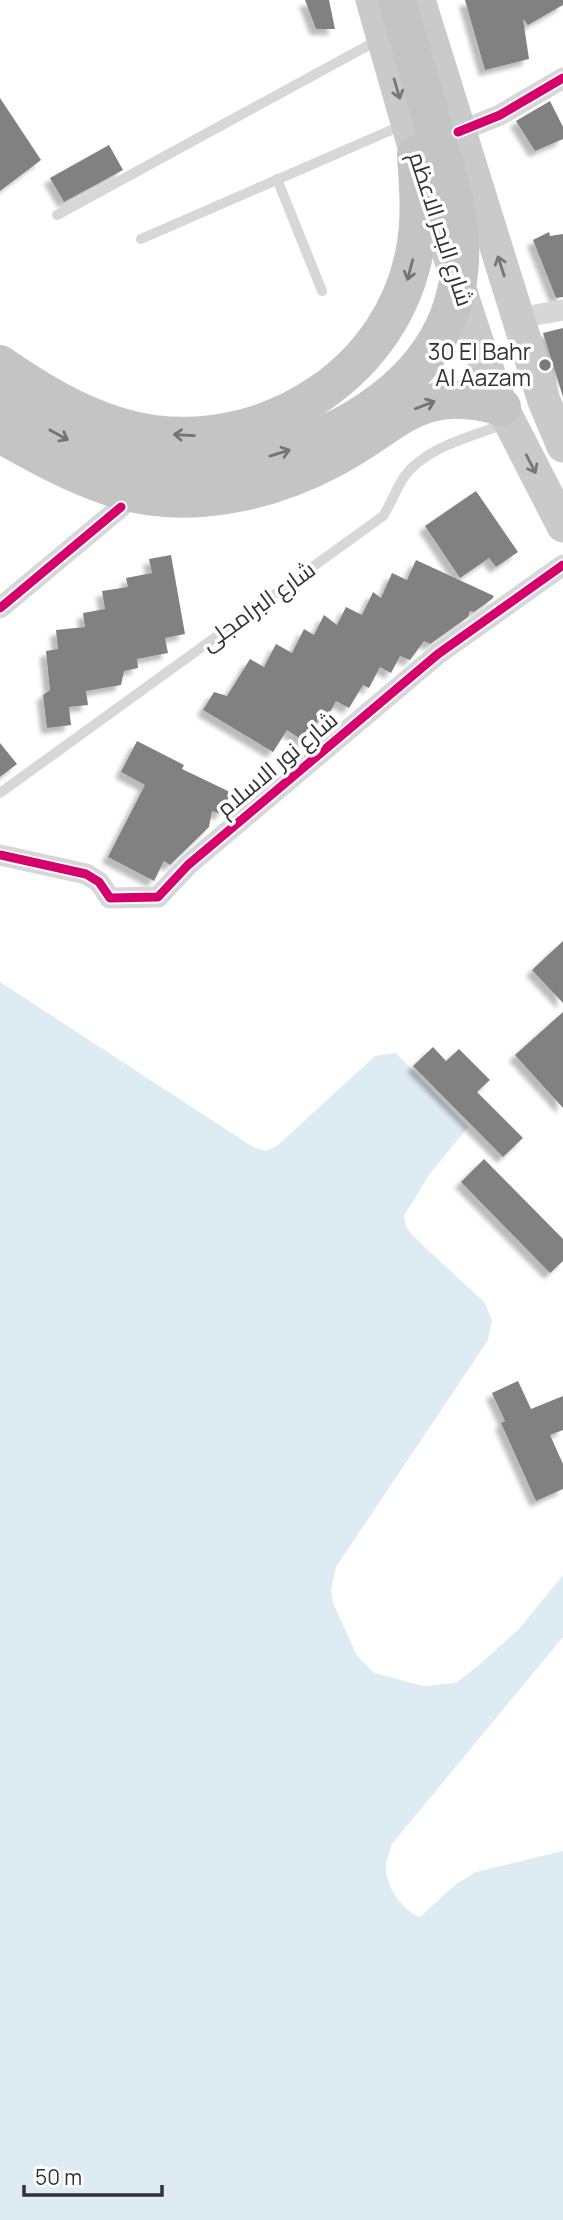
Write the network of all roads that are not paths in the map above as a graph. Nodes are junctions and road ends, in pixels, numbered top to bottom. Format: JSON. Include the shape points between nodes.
{"nodes":[{"id":1,"x":372,"y":0,"type":"edge"},
{"id":2,"x":397,"y":0,"type":"edge"},
{"id":3,"x":419,"y":0,"type":"edge"},
{"id":4,"x":383,"y":37,"type":"junction"},
{"id":5,"x":561,"y":87,"type":"edge"},
{"id":6,"x":458,"y":132,"type":"junction"},
{"id":7,"x":412,"y":138,"type":"junction"},
{"id":8,"x":277,"y":179,"type":"junction"},
{"id":9,"x":57,"y":215,"type":"dead end"},
{"id":10,"x":141,"y":239,"type":"dead end"},
{"id":11,"x":322,"y":291,"type":"dead end"},
{"id":12,"x":563,"y":310,"type":"edge"},
{"id":13,"x":518,"y":318,"type":"junction"},
{"id":14,"x":10,"y":383,"type":"edge"},
{"id":15,"x":506,"y":414,"type":"junction"},
{"id":16,"x":0,"y":434,"type":"edge"},
{"id":17,"x":562,"y":441,"type":"edge"},
{"id":18,"x":121,"y":508,"type":"dead end"},
{"id":19,"x":563,"y":526,"type":"edge"},
{"id":20,"x":563,"y":565,"type":"edge"},
{"id":21,"x":0,"y":608,"type":"edge"},
{"id":22,"x":0,"y":793,"type":"edge"},
{"id":23,"x":0,"y":855,"type":"edge"}],
"edges":[{"from":1,"to":4,"type":"main road","name":"شارع البحر الاعظم"},
{"from":14,"to":2,"type":"highway","one_way":true,"bridge":true,"via":[[72,441],[142,464],[178,468],[240,463],[288,451],[322,437],[395,393],[438,340],[457,288],[462,243],[458,209]]},
{"from":3,"to":6,"type":"main road","name":"شارع البحر الاعظم"},
{"from":4,"to":7,"type":"main road","name":"شارع البحر الاعظم","one_way":true},
{"from":4,"to":9,"type":"lane"},
{"from":5,"to":6,"type":"street"},
{"from":13,"to":6,"type":"main road","name":"شارع البحر الاعظم","one_way":true},
{"from":7,"to":8,"type":"lane"},
{"from":7,"to":14,"type":"highway","one_way":true,"via":[[419,215],[405,285],[370,348],[317,397],[285,415],[243,429],[199,436],[111,424]]},
{"from":7,"to":15,"type":"main road","name":"شارع البحر الاعظم","via":[[480,350]]},
{"from":8,"to":10,"type":"lane"},
{"from":8,"to":11,"type":"lane"},
{"from":12,"to":13,"type":"street"},
{"from":13,"to":17,"type":"main road","name":"شارع البحر الاعظم"},
{"from":16,"to":15,"type":"highway","one_way":true,"via":[[117,489],[162,498],[209,497],[295,476],[333,459],[424,404],[449,398],[475,400]]},
{"from":15,"to":19,"type":"main road","name":"شارع البحر الاعظم","one_way":true},
{"from":15,"to":22,"type":"lane","name":"شارع البرامجلى","via":[[418,463],[378,519]]},
{"from":18,"to":21,"type":"street"},
{"from":20,"to":23,"type":"street","name":"شارع نور الاسلام","via":[[438,654],[188,864],[158,897],[110,898],[99,882],[86,874]]}]}
